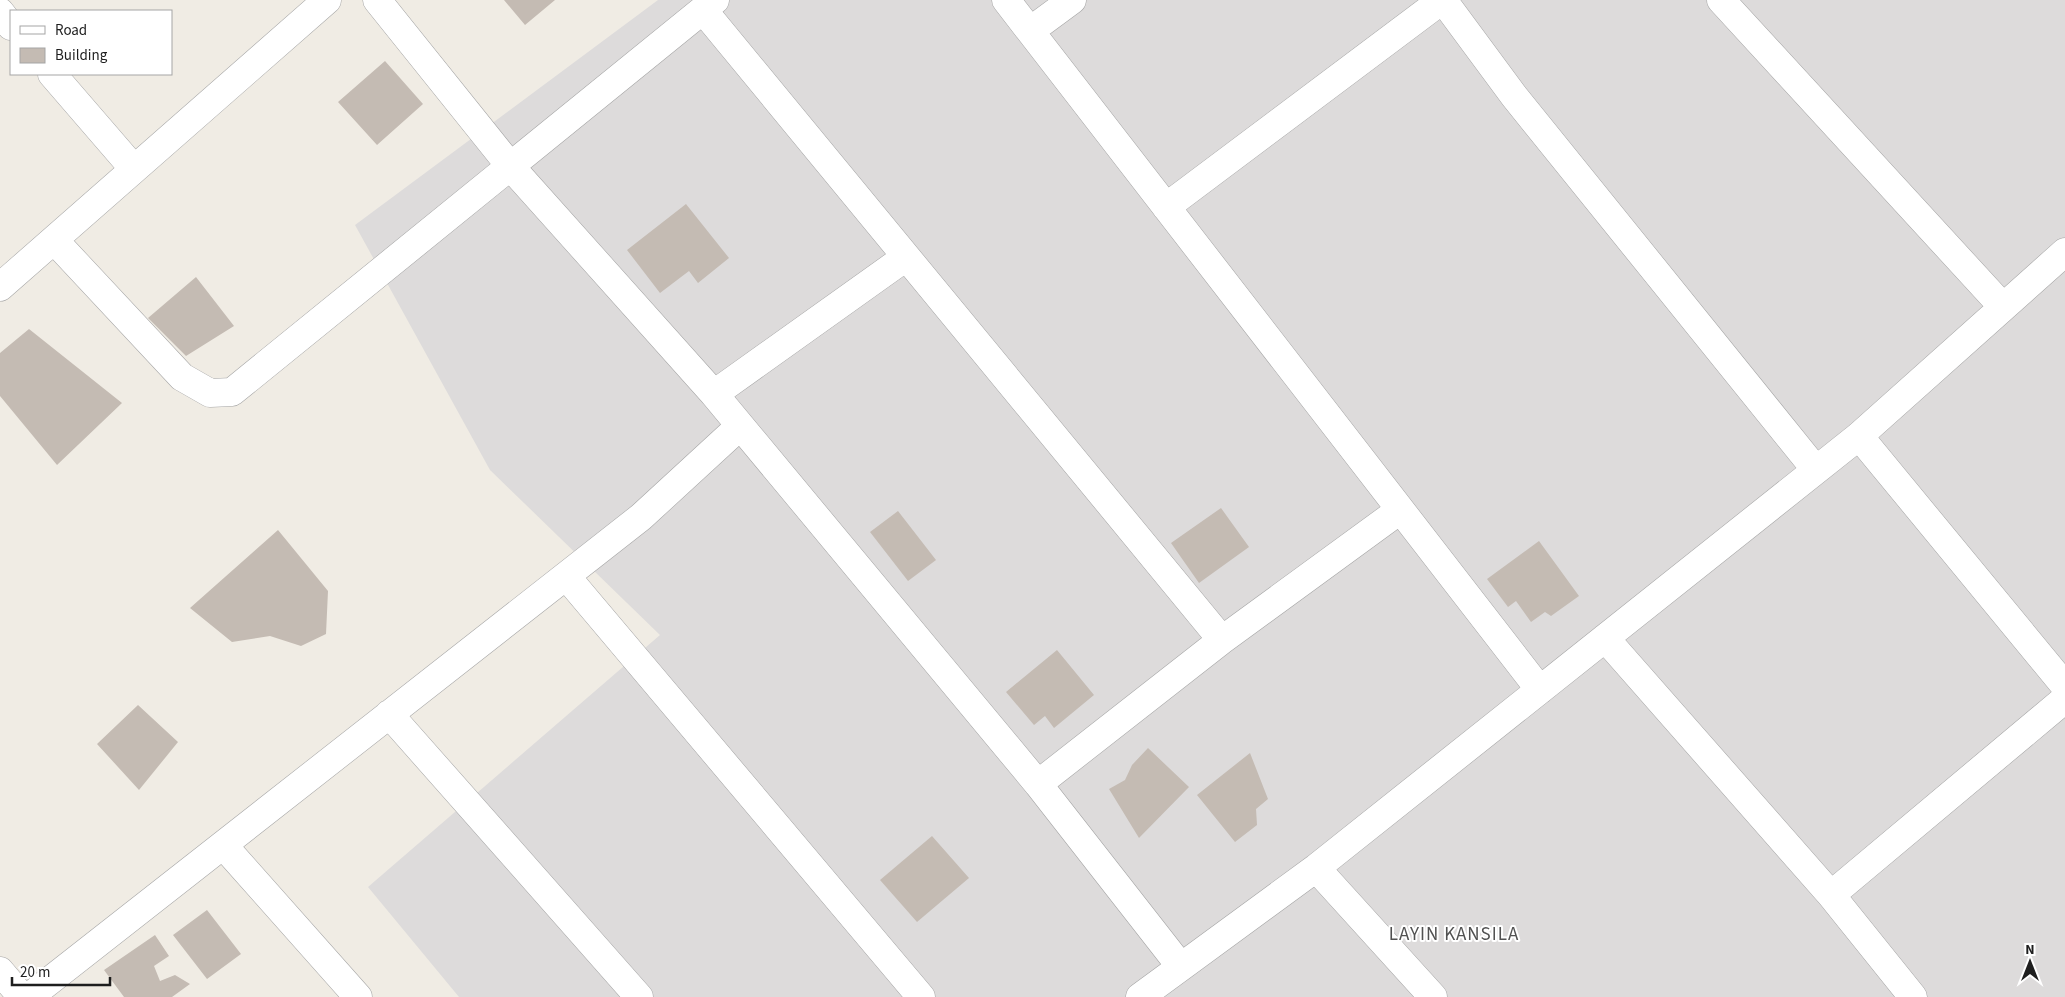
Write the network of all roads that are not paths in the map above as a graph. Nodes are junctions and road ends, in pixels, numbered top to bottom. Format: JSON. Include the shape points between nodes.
{"nodes":[{"id":1,"x":327,"y":0,"type":"edge"},
{"id":2,"x":377,"y":0,"type":"edge"},
{"id":3,"x":1006,"y":0,"type":"edge"},
{"id":4,"x":1072,"y":0,"type":"edge"},
{"id":5,"x":1442,"y":0,"type":"edge"},
{"id":6,"x":1721,"y":0,"type":"edge"},
{"id":7,"x":709,"y":5,"type":"edge"},
{"id":8,"x":0,"y":12,"type":"edge"},
{"id":9,"x":10,"y":25,"type":"edge"},
{"id":10,"x":1030,"y":31,"type":"junction"},
{"id":11,"x":53,"y":75,"type":"edge"},
{"id":12,"x":511,"y":167,"type":"junction"},
{"id":13,"x":134,"y":169,"type":"junction"},
{"id":14,"x":1166,"y":207,"type":"junction"},
{"id":15,"x":54,"y":240,"type":"junction"},
{"id":16,"x":2065,"y":252,"type":"edge"},
{"id":17,"x":906,"y":257,"type":"junction"},
{"id":18,"x":0,"y":287,"type":"edge"},
{"id":19,"x":2003,"y":307,"type":"junction"},
{"id":20,"x":714,"y":394,"type":"junction"},
{"id":21,"x":740,"y":426,"type":"junction"},
{"id":22,"x":1859,"y":436,"type":"junction"},
{"id":23,"x":1816,"y":470,"type":"junction"},
{"id":24,"x":1400,"y":510,"type":"junction"},
{"id":25,"x":566,"y":576,"type":"junction"},
{"id":26,"x":1605,"y":638,"type":"junction"},
{"id":27,"x":1222,"y":640,"type":"junction"},
{"id":28,"x":2065,"y":686,"type":"edge"},
{"id":29,"x":1540,"y":690,"type":"junction"},
{"id":30,"x":2065,"y":698,"type":"edge"},
{"id":31,"x":389,"y":714,"type":"junction"},
{"id":32,"x":1038,"y":784,"type":"junction"},
{"id":33,"x":223,"y":845,"type":"junction"},
{"id":34,"x":1316,"y":868,"type":"junction"},
{"id":35,"x":1831,"y":894,"type":"junction"},
{"id":36,"x":1181,"y":967,"type":"junction"},
{"id":37,"x":0,"y":971,"type":"edge"},
{"id":38,"x":22,"y":997,"type":"edge"},
{"id":39,"x":29,"y":997,"type":"edge"},
{"id":40,"x":358,"y":997,"type":"edge"},
{"id":41,"x":639,"y":997,"type":"edge"},
{"id":42,"x":921,"y":997,"type":"edge"},
{"id":43,"x":1140,"y":997,"type":"edge"},
{"id":44,"x":1433,"y":997,"type":"edge"},
{"id":45,"x":1913,"y":997,"type":"edge"}],
"edges":[{"from":1,"to":13,"type":"street"},
{"from":2,"to":12,"type":"street"},
{"from":3,"to":10,"type":"street"},
{"from":4,"to":10,"type":"street"},
{"from":5,"to":14,"type":"street"},
{"from":5,"to":23,"type":"street","via":[[1514,96]]},
{"from":6,"to":19,"type":"street"},
{"from":7,"to":12,"type":"street"},
{"from":7,"to":17,"type":"street"},
{"from":8,"to":9,"type":"street"},
{"from":10,"to":14,"type":"street"},
{"from":11,"to":13,"type":"street"},
{"from":12,"to":15,"type":"street","via":[[232,392],[210,393],[182,377]]},
{"from":12,"to":20,"type":"street"},
{"from":13,"to":15,"type":"street"},
{"from":14,"to":24,"type":"street"},
{"from":15,"to":18,"type":"street"},
{"from":16,"to":19,"type":"street"},
{"from":17,"to":20,"type":"street"},
{"from":17,"to":27,"type":"street"},
{"from":19,"to":22,"type":"street"},
{"from":20,"to":21,"type":"street"},
{"from":21,"to":25,"type":"street","via":[[641,517]]},
{"from":21,"to":32,"type":"street"},
{"from":22,"to":23,"type":"street"},
{"from":22,"to":28,"type":"street"},
{"from":23,"to":26,"type":"street"},
{"from":24,"to":27,"type":"street"},
{"from":24,"to":29,"type":"street"},
{"from":25,"to":31,"type":"street"},
{"from":25,"to":42,"type":"street"},
{"from":26,"to":29,"type":"street"},
{"from":26,"to":35,"type":"street"},
{"from":27,"to":32,"type":"street"},
{"from":29,"to":34,"type":"street"},
{"from":30,"to":35,"type":"street"},
{"from":31,"to":33,"type":"street"},
{"from":31,"to":41,"type":"street"},
{"from":32,"to":36,"type":"street"},
{"from":33,"to":39,"type":"street"},
{"from":33,"to":40,"type":"street"},
{"from":34,"to":36,"type":"street"},
{"from":34,"to":44,"type":"street"},
{"from":35,"to":45,"type":"street"},
{"from":36,"to":43,"type":"street"},
{"from":37,"to":38,"type":"street"}]}
